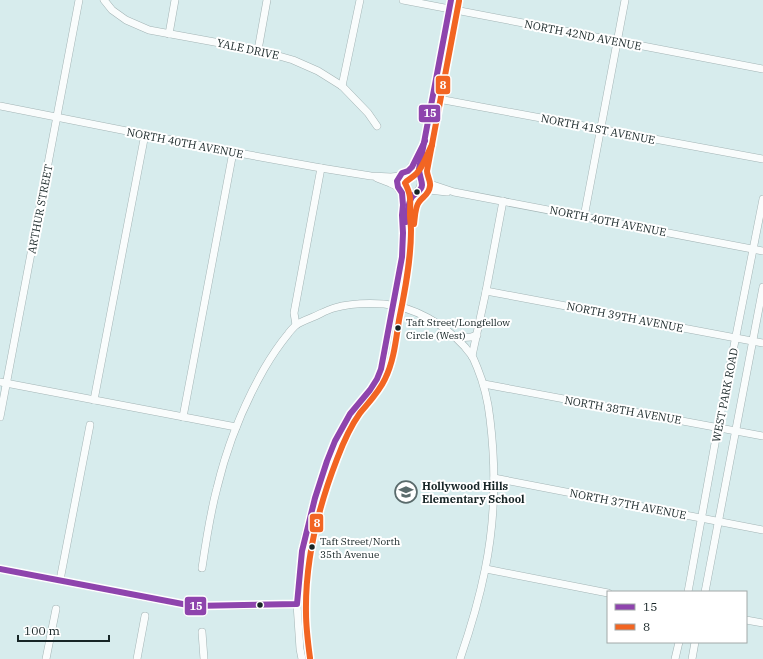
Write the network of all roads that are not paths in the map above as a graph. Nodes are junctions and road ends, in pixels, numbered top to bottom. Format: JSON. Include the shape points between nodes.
{"nodes":[{"id":1,"x":79,"y":0,"type":"edge"},
{"id":2,"x":104,"y":0,"type":"edge"},
{"id":3,"x":175,"y":0,"type":"edge"},
{"id":4,"x":267,"y":0,"type":"edge"},
{"id":5,"x":360,"y":0,"type":"edge"},
{"id":6,"x":403,"y":0,"type":"edge"},
{"id":7,"x":451,"y":0,"type":"edge"},
{"id":8,"x":625,"y":0,"type":"edge"},
{"id":9,"x":450,"y":9,"type":"junction"},
{"id":10,"x":169,"y":34,"type":"junction"},
{"id":11,"x":618,"y":42,"type":"junction"},
{"id":12,"x":258,"y":50,"type":"junction"},
{"id":13,"x":763,"y":69,"type":"edge"},
{"id":14,"x":342,"y":86,"type":"junction"},
{"id":15,"x":433,"y":98,"type":"junction"},
{"id":16,"x":0,"y":106,"type":"edge"},
{"id":17,"x":57,"y":118,"type":"junction"},
{"id":18,"x":377,"y":126,"type":"dead end"},
{"id":19,"x":600,"y":129,"type":"junction"},
{"id":20,"x":144,"y":134,"type":"junction"},
{"id":21,"x":425,"y":141,"type":"junction"},
{"id":22,"x":234,"y":152,"type":"junction"},
{"id":23,"x":763,"y":159,"type":"edge"},
{"id":24,"x":321,"y":168,"type":"junction"},
{"id":25,"x":408,"y":171,"type":"junction"},
{"id":26,"x":371,"y":176,"type":"junction"},
{"id":27,"x":400,"y":176,"type":"junction"},
{"id":28,"x":420,"y":178,"type":"junction"},
{"id":29,"x":400,"y":190,"type":"junction"},
{"id":30,"x":454,"y":192,"type":"junction"},
{"id":31,"x":416,"y":193,"type":"junction"},
{"id":32,"x":763,"y":199,"type":"edge"},
{"id":33,"x":503,"y":201,"type":"junction"},
{"id":34,"x":584,"y":217,"type":"junction"},
{"id":35,"x":404,"y":233,"type":"junction"},
{"id":36,"x":753,"y":249,"type":"junction"},
{"id":37,"x":763,"y":251,"type":"edge"},
{"id":38,"x":763,"y":287,"type":"edge"},
{"id":39,"x":486,"y":291,"type":"junction"},
{"id":40,"x":394,"y":305,"type":"junction"},
{"id":41,"x":296,"y":325,"type":"junction"},
{"id":42,"x":477,"y":335,"type":"junction"},
{"id":43,"x":457,"y":338,"type":"junction"},
{"id":44,"x":736,"y":338,"type":"junction"},
{"id":45,"x":752,"y":341,"type":"junction"},
{"id":46,"x":763,"y":343,"type":"edge"},
{"id":47,"x":472,"y":356,"type":"junction"},
{"id":48,"x":3,"y":383,"type":"edge"},
{"id":49,"x":484,"y":384,"type":"junction"},
{"id":50,"x":94,"y":400,"type":"junction"},
{"id":51,"x":184,"y":416,"type":"junction"},
{"id":52,"x":0,"y":417,"type":"edge"},
{"id":53,"x":90,"y":425,"type":"dead end"},
{"id":54,"x":236,"y":427,"type":"junction"},
{"id":55,"x":718,"y":427,"type":"junction"},
{"id":56,"x":735,"y":430,"type":"junction"},
{"id":57,"x":763,"y":436,"type":"edge"},
{"id":58,"x":494,"y":478,"type":"junction"},
{"id":59,"x":702,"y":518,"type":"junction"},
{"id":60,"x":718,"y":521,"type":"junction"},
{"id":61,"x":763,"y":530,"type":"edge"},
{"id":62,"x":202,"y":568,"type":"dead end"},
{"id":63,"x":0,"y":569,"type":"edge"},
{"id":64,"x":486,"y":569,"type":"junction"},
{"id":65,"x":60,"y":580,"type":"junction"},
{"id":66,"x":688,"y":591,"type":"edge"},
{"id":67,"x":705,"y":591,"type":"edge"},
{"id":68,"x":607,"y":593,"type":"edge"},
{"id":69,"x":297,"y":604,"type":"junction"},
{"id":70,"x":56,"y":609,"type":"dead end"},
{"id":71,"x":145,"y":616,"type":"dead end"},
{"id":72,"x":747,"y":620,"type":"edge"},
{"id":73,"x":763,"y":623,"type":"edge"},
{"id":74,"x":202,"y":632,"type":"dead end"},
{"id":75,"x":679,"y":643,"type":"edge"},
{"id":76,"x":695,"y":643,"type":"edge"},
{"id":77,"x":46,"y":659,"type":"edge"},
{"id":78,"x":137,"y":659,"type":"edge"},
{"id":79,"x":204,"y":659,"type":"edge"},
{"id":80,"x":302,"y":659,"type":"edge"},
{"id":81,"x":460,"y":659,"type":"edge"},
{"id":82,"x":675,"y":659,"type":"edge"},
{"id":83,"x":692,"y":659,"type":"edge"}],
"edges":[{"from":1,"to":17,"type":"street","name":"ARTHUR STREET"},
{"from":2,"to":10,"type":"street","name":"YALE DRIVE","via":[[112,10],[126,20],[149,30]]},
{"from":3,"to":10,"type":"street"},
{"from":4,"to":12,"type":"street"},
{"from":5,"to":14,"type":"street"},
{"from":6,"to":9,"type":"street","name":"NORTH 42ND AVENUE"},
{"from":7,"to":9,"type":"street"},
{"from":8,"to":11,"type":"street"},
{"from":9,"to":11,"type":"street","name":"NORTH 42ND AVENUE"},
{"from":9,"to":15,"type":"street"},
{"from":10,"to":12,"type":"street","name":"YALE DRIVE"},
{"from":11,"to":13,"type":"street","name":"NORTH 42ND AVENUE"},
{"from":11,"to":19,"type":"street"},
{"from":12,"to":14,"type":"street","name":"YALE DRIVE","via":[[293,60],[318,71]]},
{"from":14,"to":18,"type":"street","name":"YALE DRIVE"},
{"from":15,"to":19,"type":"street","name":"NORTH 41ST AVENUE"},
{"from":15,"to":21,"type":"street"},
{"from":16,"to":17,"type":"street","name":"NORTH 40TH AVENUE"},
{"from":17,"to":20,"type":"street","name":"NORTH 40TH AVENUE"},
{"from":17,"to":48,"type":"street","name":"ARTHUR STREET"},
{"from":19,"to":23,"type":"street","name":"NORTH 41ST AVENUE"},
{"from":19,"to":34,"type":"street"},
{"from":20,"to":22,"type":"street","name":"NORTH 40TH AVENUE"},
{"from":20,"to":50,"type":"street"},
{"from":21,"to":25,"type":"street"},
{"from":21,"to":28,"type":"street","via":[[419,170]]},
{"from":22,"to":24,"type":"street","name":"NORTH 40TH AVENUE"},
{"from":22,"to":51,"type":"street"},
{"from":24,"to":26,"type":"street","name":"NORTH 40TH AVENUE"},
{"from":24,"to":41,"type":"street","via":[[294,313]]},
{"from":25,"to":27,"type":"street"},
{"from":25,"to":28,"type":"street","via":[[414,172]]},
{"from":26,"to":27,"type":"street","name":"NORTH 40TH AVENUE"},
{"from":26,"to":29,"type":"street","name":"NORTH 40TH AVENUE"},
{"from":27,"to":29,"type":"street","via":[[397,181]]},
{"from":28,"to":30,"type":"street","name":"NORTH 40TH AVENUE"},
{"from":28,"to":31,"type":"street","via":[[422,185]]},
{"from":29,"to":31,"type":"street","via":[[407,196]]},
{"from":29,"to":35,"type":"street"},
{"from":30,"to":31,"type":"street","name":"NORTH 40TH AVENUE","via":[[429,190]]},
{"from":30,"to":33,"type":"street","name":"NORTH 40TH AVENUE"},
{"from":31,"to":35,"type":"street","via":[[409,206]]},
{"from":32,"to":36,"type":"street","name":"WEST PARK ROAD"},
{"from":33,"to":34,"type":"street","name":"NORTH 40TH AVENUE"},
{"from":33,"to":39,"type":"street"},
{"from":34,"to":36,"type":"street","name":"NORTH 40TH AVENUE"},
{"from":35,"to":40,"type":"street"},
{"from":36,"to":37,"type":"street","name":"NORTH 40TH AVENUE"},
{"from":36,"to":44,"type":"street","name":"WEST PARK ROAD"},
{"from":38,"to":45,"type":"street","name":"WEST PARK ROAD"},
{"from":39,"to":42,"type":"street"},
{"from":39,"to":44,"type":"street","name":"NORTH 39TH AVENUE"},
{"from":40,"to":41,"type":"street","via":[[356,303],[334,308]]},
{"from":40,"to":43,"type":"street","via":[[425,316]]},
{"from":40,"to":69,"type":"street","via":[[377,379],[342,427],[315,498],[302,552]]},
{"from":41,"to":54,"type":"street","via":[[271,356],[254,385]]},
{"from":42,"to":43,"type":"street"},
{"from":42,"to":47,"type":"street"},
{"from":43,"to":47,"type":"street"},
{"from":44,"to":45,"type":"street","name":"NORTH 39TH AVENUE"},
{"from":44,"to":55,"type":"street","name":"WEST PARK ROAD"},
{"from":45,"to":46,"type":"street","name":"NORTH 39TH AVENUE"},
{"from":45,"to":56,"type":"street","name":"WEST PARK ROAD"},
{"from":47,"to":49,"type":"street"},
{"from":48,"to":50,"type":"street"},
{"from":48,"to":52,"type":"street","name":"ARTHUR STREET"},
{"from":49,"to":55,"type":"street","name":"NORTH 38TH AVENUE"},
{"from":49,"to":58,"type":"street","via":[[488,400]]},
{"from":50,"to":51,"type":"street"},
{"from":51,"to":54,"type":"street"},
{"from":53,"to":65,"type":"street"},
{"from":54,"to":62,"type":"street","via":[[216,488]]},
{"from":55,"to":56,"type":"street","name":"NORTH 38TH AVENUE"},
{"from":55,"to":59,"type":"street","name":"WEST PARK ROAD"},
{"from":56,"to":57,"type":"street","name":"NORTH 38TH AVENUE"},
{"from":56,"to":60,"type":"street","name":"WEST PARK ROAD"},
{"from":58,"to":59,"type":"street","name":"NORTH 37TH AVENUE"},
{"from":58,"to":64,"type":"street"},
{"from":59,"to":60,"type":"street","name":"NORTH 37TH AVENUE"},
{"from":59,"to":66,"type":"street","name":"WEST PARK ROAD"},
{"from":60,"to":61,"type":"street","name":"NORTH 37TH AVENUE"},
{"from":60,"to":67,"type":"street","name":"WEST PARK ROAD"},
{"from":63,"to":65,"type":"street"},
{"from":64,"to":68,"type":"street"},
{"from":64,"to":81,"type":"street"},
{"from":65,"to":69,"type":"street","via":[[193,606]]},
{"from":69,"to":80,"type":"street"},
{"from":70,"to":77,"type":"street"},
{"from":71,"to":78,"type":"street"},
{"from":72,"to":73,"type":"street"},
{"from":74,"to":79,"type":"street"},
{"from":75,"to":82,"type":"street"},
{"from":76,"to":83,"type":"street"}]}
